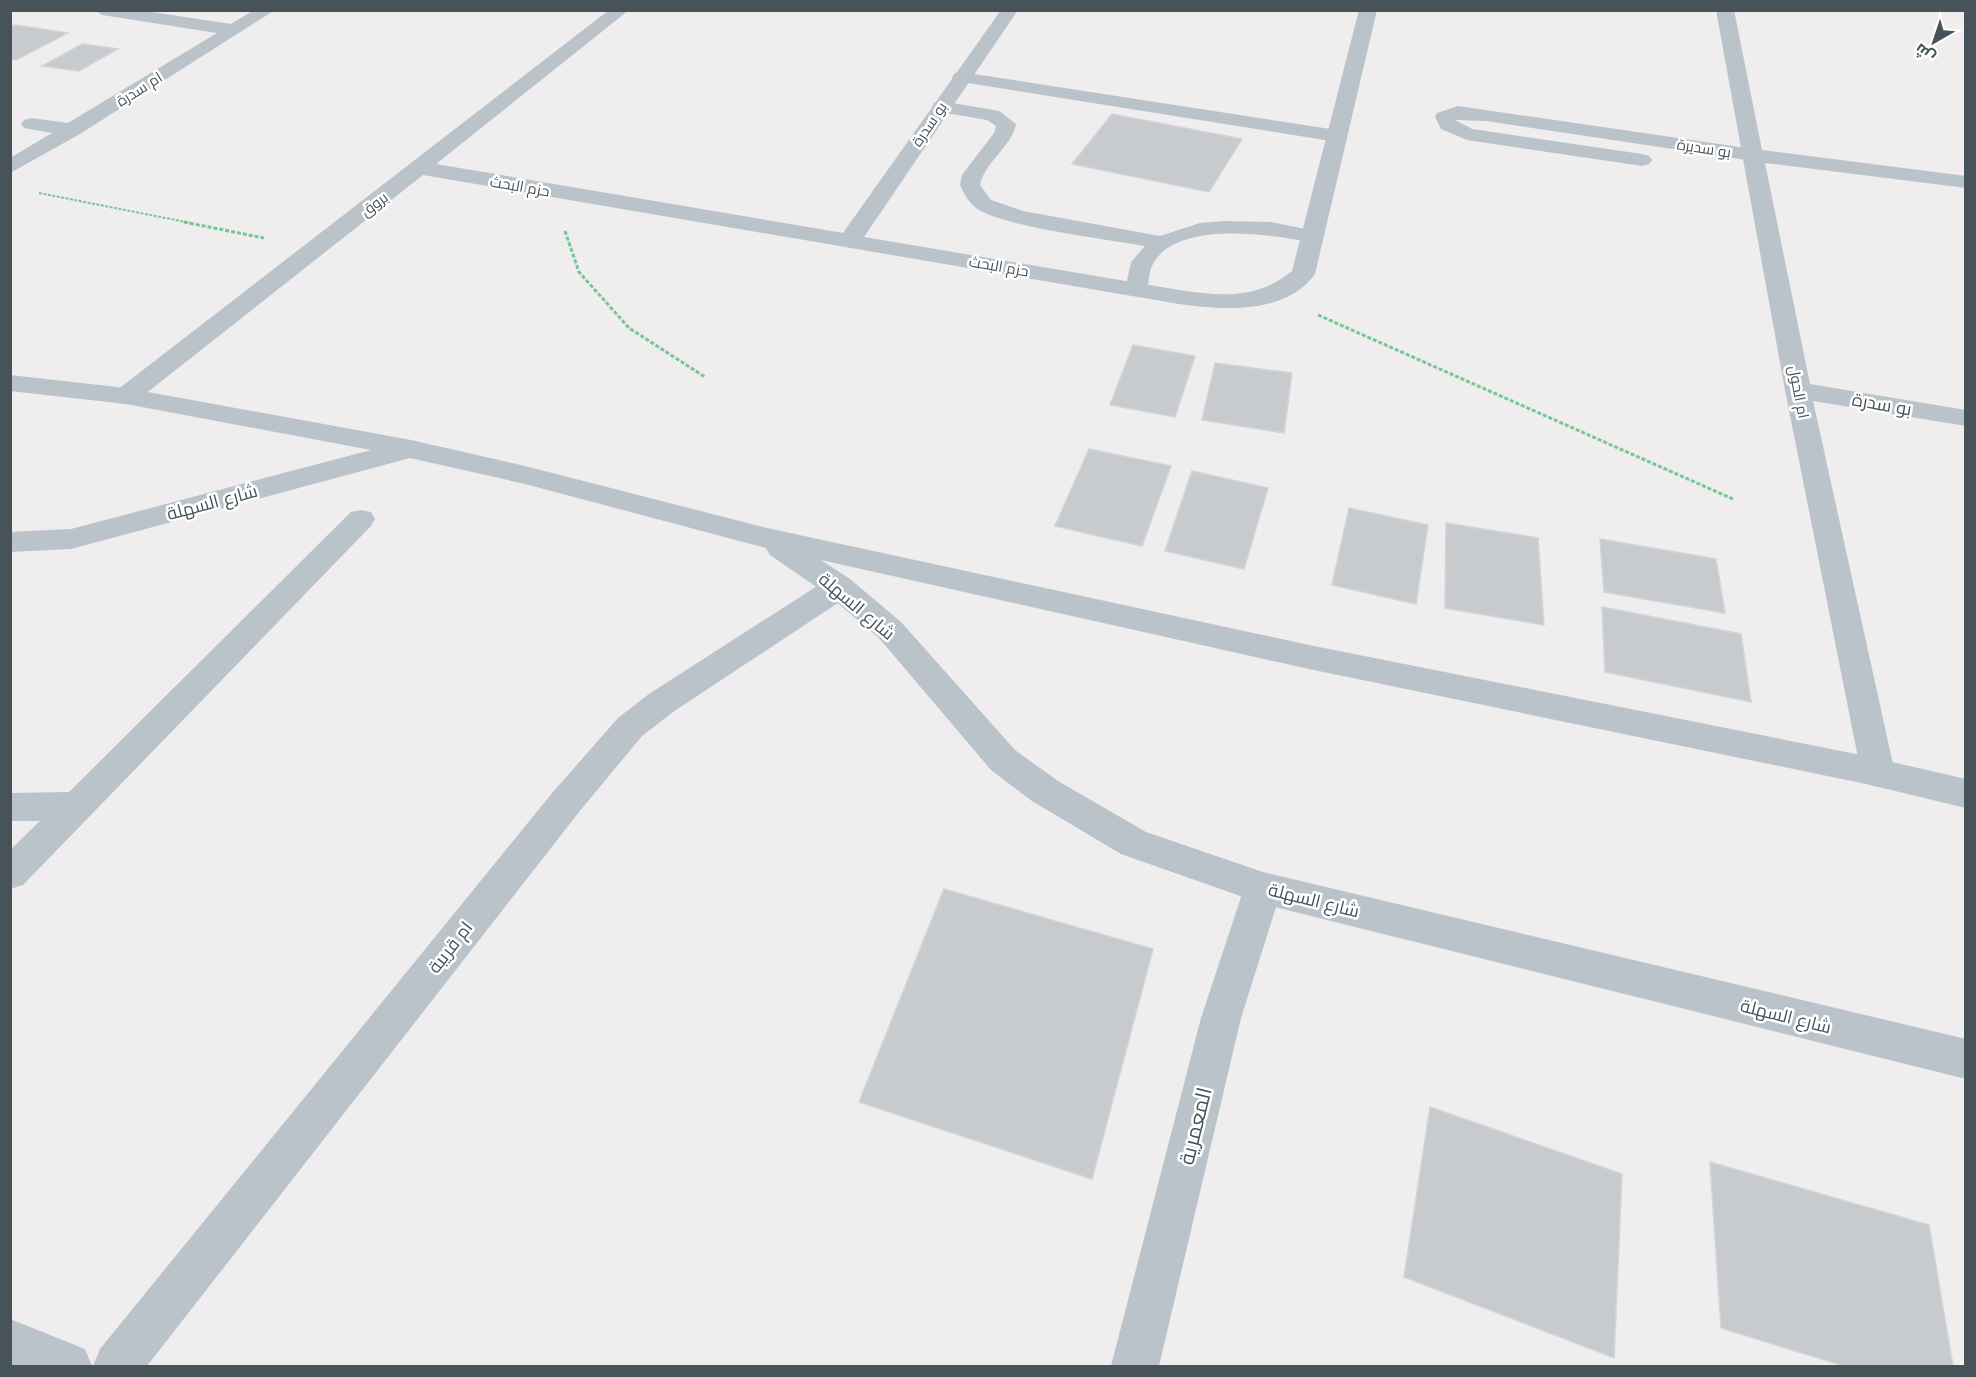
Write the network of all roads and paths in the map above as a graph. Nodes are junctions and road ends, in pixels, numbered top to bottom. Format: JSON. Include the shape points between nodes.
{"nodes":[{"id":1,"x":102,"y":10,"type":"edge"},
{"id":2,"x":267,"y":10,"type":"edge"},
{"id":3,"x":621,"y":10,"type":"edge"},
{"id":4,"x":1010,"y":10,"type":"edge"},
{"id":5,"x":1368,"y":10,"type":"edge"},
{"id":6,"x":1725,"y":10,"type":"edge"},
{"id":7,"x":232,"y":30,"type":"junction"},
{"id":8,"x":961,"y":77,"type":"junction"},
{"id":9,"x":941,"y":107,"type":"junction"},
{"id":10,"x":22,"y":122,"type":"dead end"},
{"id":11,"x":73,"y":130,"type":"junction"},
{"id":12,"x":1337,"y":136,"type":"junction"},
{"id":13,"x":1753,"y":155,"type":"junction"},
{"id":14,"x":1642,"y":160,"type":"dead end"},
{"id":15,"x":10,"y":167,"type":"edge"},
{"id":16,"x":422,"y":168,"type":"junction"},
{"id":17,"x":1965,"y":183,"type":"edge"},
{"id":18,"x":552,"y":191,"type":"junction"},
{"id":19,"x":37,"y":193,"type":"dead end"},
{"id":20,"x":1312,"y":237,"type":"junction"},
{"id":21,"x":850,"y":240,"type":"junction"},
{"id":22,"x":1163,"y":243,"type":"junction"},
{"id":23,"x":314,"y":248,"type":"junction"},
{"id":24,"x":1136,"y":290,"type":"junction"},
{"id":25,"x":1273,"y":295,"type":"junction"},
{"id":26,"x":705,"y":377,"type":"dead end"},
{"id":27,"x":10,"y":383,"type":"edge"},
{"id":28,"x":1798,"y":390,"type":"junction"},
{"id":29,"x":126,"y":396,"type":"junction"},
{"id":30,"x":1965,"y":418,"type":"edge"},
{"id":31,"x":411,"y":448,"type":"junction"},
{"id":32,"x":1733,"y":499,"type":"dead end"},
{"id":33,"x":361,"y":519,"type":"dead end"},
{"id":34,"x":767,"y":538,"type":"junction"},
{"id":35,"x":10,"y":542,"type":"edge"},
{"id":36,"x":839,"y":587,"type":"junction"},
{"id":37,"x":1878,"y":773,"type":"junction"},
{"id":38,"x":1965,"y":794,"type":"edge"},
{"id":39,"x":75,"y":806,"type":"junction"},
{"id":40,"x":10,"y":807,"type":"edge"},
{"id":41,"x":10,"y":874,"type":"edge"},
{"id":42,"x":1263,"y":888,"type":"junction"},
{"id":43,"x":1965,"y":1059,"type":"edge"},
{"id":44,"x":10,"y":1343,"type":"edge"},
{"id":45,"x":68,"y":1366,"type":"edge"},
{"id":46,"x":117,"y":1366,"type":"edge"},
{"id":47,"x":1136,"y":1366,"type":"edge"}],
"edges":[{"from":1,"to":7,"type":"street"},
{"from":2,"to":7,"type":"street","name":"ام سدرة"},
{"from":3,"to":16,"type":"street","name":"بروق"},
{"from":4,"to":8,"type":"street","name":"بو سدرة"},
{"from":5,"to":12,"type":"street","name":"حزم البحث"},
{"from":6,"to":13,"type":"street","name":"ام الحول"},
{"from":7,"to":11,"type":"street","name":"ام سدرة"},
{"from":8,"to":9,"type":"street","name":"بو سدرة"},
{"from":8,"to":12,"type":"lane"},
{"from":9,"to":21,"type":"street","name":"بو سدرة"},
{"from":9,"to":22,"type":"lane","via":[[992,115],[1006,124],[1004,134],[972,175],[970,185],[984,204],[1018,216]]},
{"from":10,"to":11,"type":"street"},
{"from":11,"to":15,"type":"street","name":"ام سدرة"},
{"from":12,"to":20,"type":"street","name":"حزم البحث"},
{"from":13,"to":14,"type":"lane","name":"بو سديرة","via":[[1486,115],[1458,112],[1444,117],[1452,129],[1467,134]]},
{"from":13,"to":17,"type":"street","name":"بو سديرة"},
{"from":13,"to":28,"type":"street","name":"ام الحول"},
{"from":16,"to":18,"type":"street","name":"حزم البحث"},
{"from":16,"to":23,"type":"street","name":"بروق"},
{"from":18,"to":21,"type":"street","name":"حزم البحث"},
{"from":18,"to":26,"type":"path","via":[[579,272],[629,328]]},
{"from":19,"to":23,"type":"path"},
{"from":20,"to":22,"type":"lane","via":[[1254,226],[1220,227]]},
{"from":20,"to":25,"type":"street","name":"حزم البحث","via":[[1303,274]]},
{"from":21,"to":24,"type":"street","name":"حزم البحث"},
{"from":22,"to":24,"type":"lane","via":[[1143,260]]},
{"from":23,"to":29,"type":"street","name":"بروق"},
{"from":24,"to":25,"type":"street","name":"حزم البحث","via":[[1234,302]]},
{"from":25,"to":32,"type":"path"},
{"from":27,"to":29,"type":"street","name":"شارع السهلة"},
{"from":28,"to":30,"type":"street","name":"بو سدرة"},
{"from":28,"to":37,"type":"street","name":"ام الحول"},
{"from":29,"to":31,"type":"street","name":"شارع السهلة"},
{"from":31,"to":34,"type":"street","name":"شارع السهلة"},
{"from":31,"to":35,"type":"street","name":"شارع السهلة","via":[[71,539]]},
{"from":33,"to":39,"type":"lane"},
{"from":34,"to":36,"type":"street","name":"شارع السهلة"},
{"from":34,"to":37,"type":"street","name":"شارع السهلة","via":[[1309,657]]},
{"from":36,"to":42,"type":"street","name":"شارع السهلة","via":[[890,630],[1003,760],[1045,791],[1134,843]]},
{"from":36,"to":46,"type":"street","name":"ام قريبة","via":[[696,677],[630,727]]},
{"from":37,"to":38,"type":"street","name":"شارع السهلة"},
{"from":39,"to":40,"type":"lane"},
{"from":39,"to":41,"type":"lane"},
{"from":42,"to":43,"type":"street","name":"شارع السهلة"},
{"from":42,"to":47,"type":"street","name":"المعمرية","via":[[1221,1018]]},
{"from":44,"to":45,"type":"street"}]}
